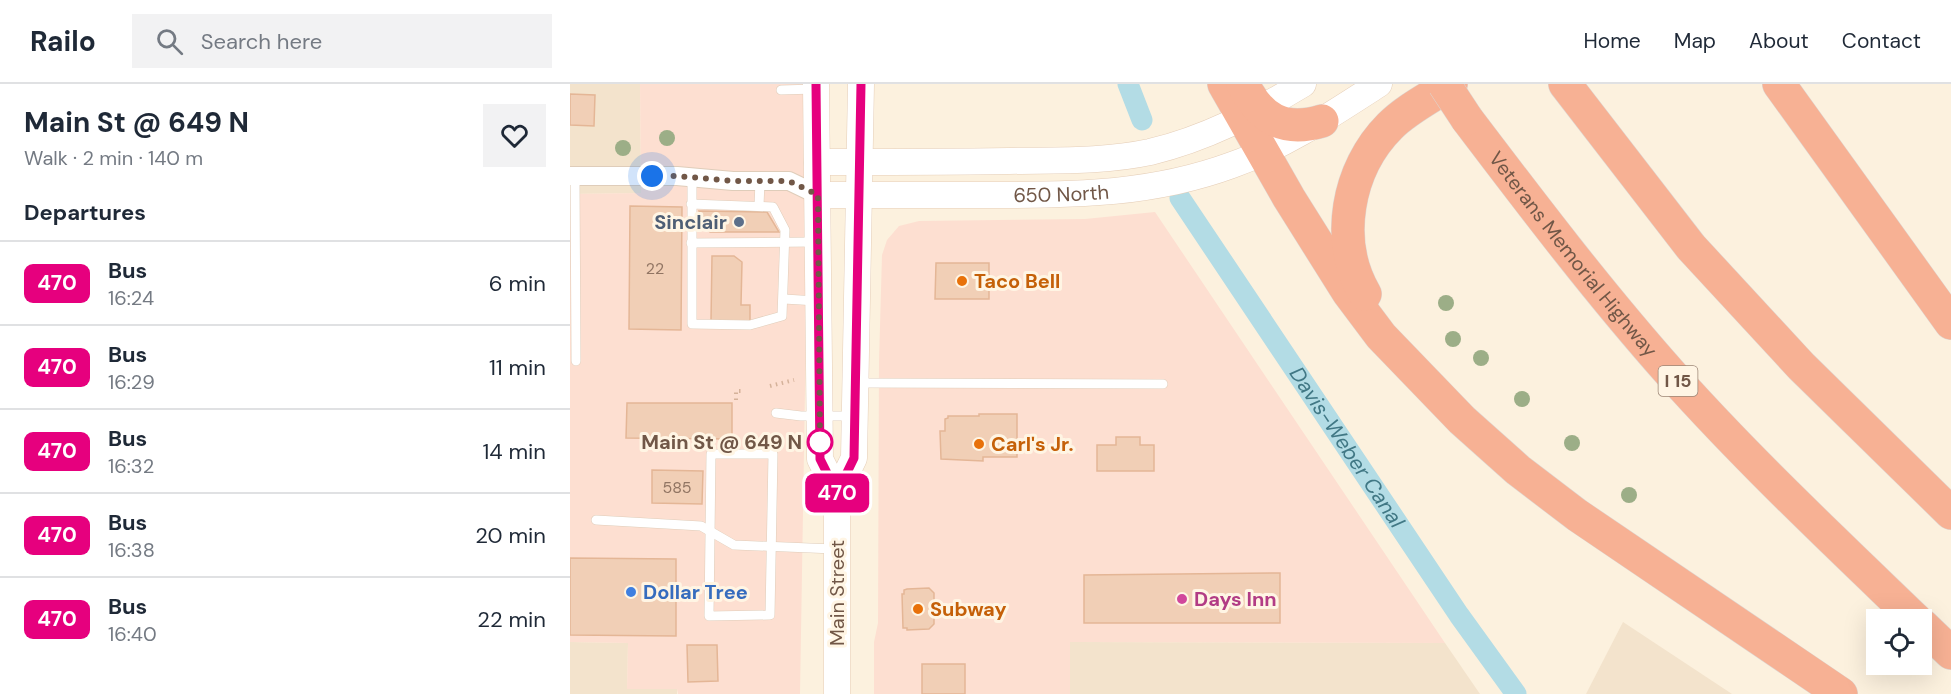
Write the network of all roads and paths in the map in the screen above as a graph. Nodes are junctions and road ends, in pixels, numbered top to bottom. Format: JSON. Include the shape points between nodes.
{"nodes":[{"id":1,"x":861,"y":84,"type":"edge"},
{"id":2,"x":1224,"y":84,"type":"edge"},
{"id":3,"x":1304,"y":84,"type":"edge"},
{"id":4,"x":1378,"y":84,"type":"edge"},
{"id":5,"x":1444,"y":84,"type":"edge"},
{"id":6,"x":1451,"y":84,"type":"edge"},
{"id":7,"x":1565,"y":84,"type":"edge"},
{"id":8,"x":1779,"y":84,"type":"edge"},
{"id":9,"x":816,"y":87,"type":"edge"},
{"id":10,"x":781,"y":90,"type":"dead end"},
{"id":11,"x":1240,"y":111,"type":"edge"},
{"id":12,"x":1322,"y":121,"type":"junction"},
{"id":13,"x":1262,"y":153,"type":"junction"},
{"id":14,"x":817,"y":162,"type":"junction"},
{"id":15,"x":860,"y":162,"type":"junction"},
{"id":16,"x":572,"y":176,"type":"edge"},
{"id":17,"x":692,"y":177,"type":"junction"},
{"id":18,"x":760,"y":181,"type":"junction"},
{"id":19,"x":789,"y":181,"type":"junction"},
{"id":20,"x":818,"y":195,"type":"junction"},
{"id":21,"x":859,"y":195,"type":"junction"},
{"id":22,"x":691,"y":204,"type":"junction"},
{"id":23,"x":759,"y":206,"type":"junction"},
{"id":24,"x":733,"y":232,"type":"dead end"},
{"id":25,"x":757,"y":232,"type":"dead end"},
{"id":26,"x":691,"y":243,"type":"junction"},
{"id":27,"x":737,"y":243,"type":"junction"},
{"id":28,"x":762,"y":243,"type":"junction"},
{"id":29,"x":784,"y":243,"type":"junction"},
{"id":30,"x":817,"y":243,"type":"junction"},
{"id":31,"x":783,"y":299,"type":"junction"},
{"id":32,"x":818,"y":301,"type":"junction"},
{"id":33,"x":1951,"y":323,"type":"edge"},
{"id":34,"x":576,"y":361,"type":"dead end"},
{"id":35,"x":1419,"y":374,"type":"junction"},
{"id":36,"x":794,"y":380,"type":"dead end"},
{"id":37,"x":855,"y":383,"type":"junction"},
{"id":38,"x":1163,"y":384,"type":"dead end"},
{"id":39,"x":770,"y":386,"type":"dead end"},
{"id":40,"x":743,"y":391,"type":"dead end"},
{"id":41,"x":736,"y":400,"type":"dead end"},
{"id":42,"x":776,"y":413,"type":"dead end"},
{"id":43,"x":819,"y":416,"type":"junction"},
{"id":44,"x":854,"y":416,"type":"junction"},
{"id":45,"x":837,"y":493,"type":"junction"},
{"id":46,"x":1951,"y":513,"type":"edge"},
{"id":47,"x":596,"y":520,"type":"dead end"},
{"id":48,"x":710,"y":532,"type":"junction"},
{"id":49,"x":772,"y":547,"type":"junction"},
{"id":50,"x":837,"y":549,"type":"junction"},
{"id":51,"x":1905,"y":609,"type":"edge"},
{"id":52,"x":1932,"y":634,"type":"edge"},
{"id":53,"x":1951,"y":653,"type":"edge"},
{"id":54,"x":837,"y":694,"type":"edge"},
{"id":55,"x":1840,"y":694,"type":"edge"}],
"edges":[{"from":1,"to":15,"type":"main road","name":"Main Street"},
{"from":2,"to":11,"type":"highway"},
{"from":3,"to":11,"type":"main road","name":"650 North"},
{"from":4,"to":12,"type":"main road","name":"650 North"},
{"from":5,"to":51,"type":"highway","name":"Veterans Memorial Highway","number":"I 15","bridge":true,"via":[[1550,230],[1672,375]]},
{"from":6,"to":35,"type":"highway","via":[[1388,128],[1363,164],[1350,207],[1349,242],[1357,279]]},
{"from":7,"to":46,"type":"highway","via":[[1691,247],[1802,366]]},
{"from":8,"to":33,"type":"highway"},
{"from":9,"to":10,"type":"lane"},
{"from":9,"to":14,"type":"main road","name":"Main Street"},
{"from":11,"to":12,"type":"highway","via":[[1283,123],[1306,125]]},
{"from":11,"to":13,"type":"highway"},
{"from":11,"to":15,"type":"main road","name":"650 North","via":[[1149,152],[1100,159]]},
{"from":12,"to":13,"type":"main road","name":"650 North"},
{"from":13,"to":21,"type":"main road","name":"650 North","via":[[1185,180],[1117,192]]},
{"from":13,"to":35,"type":"highway","via":[[1345,286],[1381,336]]},
{"from":14,"to":15,"type":"main road","name":"650 North"},
{"from":14,"to":19,"type":"street"},
{"from":14,"to":20,"type":"main road","name":"Main Street"},
{"from":15,"to":21,"type":"main road","name":"Main Street"},
{"from":16,"to":17,"type":"street","name":"650 North"},
{"from":16,"to":34,"type":"lane"},
{"from":17,"to":18,"type":"street","name":"650 North"},
{"from":17,"to":22,"type":"lane"},
{"from":18,"to":19,"type":"street","name":"650 North"},
{"from":18,"to":23,"type":"lane"},
{"from":19,"to":20,"type":"street","name":"650 North"},
{"from":20,"to":21,"type":"main road","name":"650 North"},
{"from":20,"to":30,"type":"main road","name":"Main Street"},
{"from":21,"to":37,"type":"main road","name":"Main Street"},
{"from":22,"to":23,"type":"lane","via":[[748,209]]},
{"from":22,"to":26,"type":"lane"},
{"from":23,"to":29,"type":"lane","via":[[773,207],[785,230]]},
{"from":24,"to":27,"type":"lane"},
{"from":25,"to":28,"type":"lane"},
{"from":26,"to":27,"type":"lane"},
{"from":26,"to":31,"type":"lane","via":[[692,324],[750,325],[782,316]]},
{"from":27,"to":28,"type":"lane"},
{"from":28,"to":29,"type":"lane"},
{"from":29,"to":30,"type":"lane"},
{"from":29,"to":31,"type":"lane"},
{"from":30,"to":32,"type":"main road","name":"Main Street"},
{"from":31,"to":32,"type":"lane"},
{"from":32,"to":43,"type":"main road","name":"Main Street"},
{"from":35,"to":55,"type":"highway","via":[[1481,438],[1555,500]]},
{"from":36,"to":39,"type":"path"},
{"from":37,"to":38,"type":"lane"},
{"from":37,"to":44,"type":"main road","name":"Main Street"},
{"from":40,"to":41,"type":"path","via":[[736,391]]},
{"from":42,"to":43,"type":"lane"},
{"from":43,"to":44,"type":"lane"},
{"from":43,"to":45,"type":"main road","name":"Main Street","via":[[820,459]]},
{"from":44,"to":45,"type":"main road","name":"Main Street","via":[[854,458]]},
{"from":45,"to":50,"type":"main road","name":"Main Street"},
{"from":47,"to":48,"type":"lane","via":[[701,526]]},
{"from":48,"to":49,"type":"lane","via":[[734,545]]},
{"from":48,"to":49,"type":"lane","via":[[709,616],[770,615]]},
{"from":48,"to":49,"type":"lane","via":[[711,454],[773,454]]},
{"from":49,"to":50,"type":"lane"},
{"from":50,"to":54,"type":"main road","name":"Main Street"},
{"from":52,"to":53,"type":"highway"}]}
